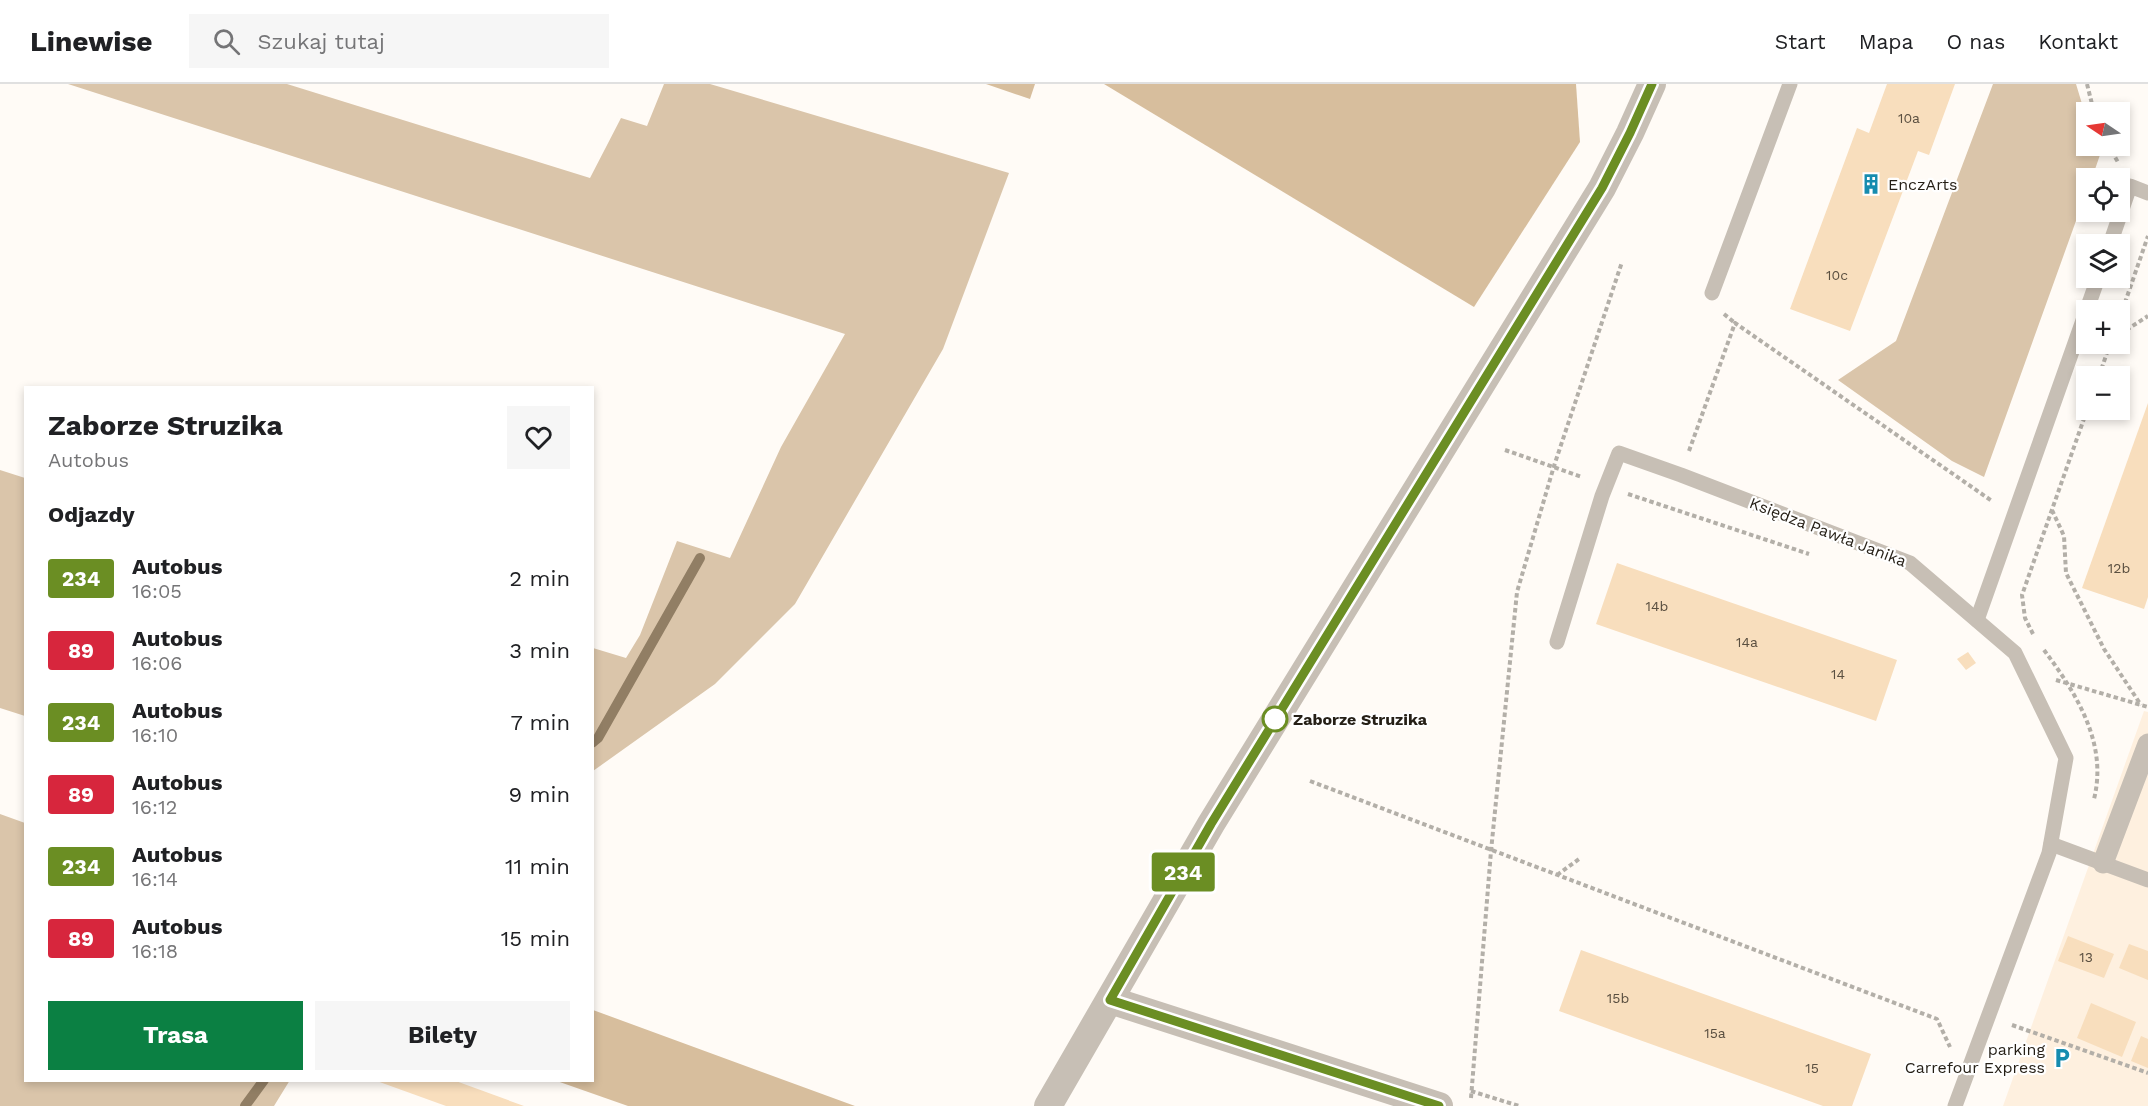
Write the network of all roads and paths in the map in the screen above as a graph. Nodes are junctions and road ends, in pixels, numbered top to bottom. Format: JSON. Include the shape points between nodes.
{"nodes":[{"id":1,"x":1652,"y":84,"type":"edge"},
{"id":2,"x":1790,"y":84,"type":"edge"},
{"id":3,"x":2087,"y":84,"type":"edge"},
{"id":4,"x":2092,"y":102,"type":"edge"},
{"id":5,"x":2148,"y":193,"type":"edge"},
{"id":6,"x":2113,"y":234,"type":"edge"},
{"id":7,"x":2148,"y":236,"type":"edge"},
{"id":8,"x":1622,"y":262,"type":"dead end"},
{"id":9,"x":2094,"y":288,"type":"edge"},
{"id":10,"x":1712,"y":293,"type":"dead end"},
{"id":11,"x":2126,"y":300,"type":"edge"},
{"id":12,"x":2148,"y":316,"type":"edge"},
{"id":13,"x":2130,"y":328,"type":"edge"},
{"id":14,"x":2084,"y":420,"type":"edge"},
{"id":15,"x":1691,"y":445,"type":"dead end"},
{"id":16,"x":1505,"y":450,"type":"dead end"},
{"id":17,"x":1554,"y":466,"type":"junction"},
{"id":18,"x":1606,"y":486,"type":"junction"},
{"id":19,"x":2052,"y":510,"type":"junction"},
{"id":20,"x":2014,"y":516,"type":"junction"},
{"id":21,"x":2043,"y":534,"type":"junction"},
{"id":22,"x":1812,"y":555,"type":"dead end"},
{"id":23,"x":1977,"y":620,"type":"junction"},
{"id":24,"x":2034,"y":635,"type":"dead end"},
{"id":25,"x":1557,"y":642,"type":"dead end"},
{"id":26,"x":2040,"y":644,"type":"dead end"},
{"id":27,"x":2024,"y":671,"type":"junction"},
{"id":28,"x":2070,"y":684,"type":"junction"},
{"id":29,"x":2141,"y":705,"type":"junction"},
{"id":30,"x":2148,"y":707,"type":"edge"},
{"id":31,"x":2148,"y":744,"type":"edge"},
{"id":32,"x":1310,"y":781,"type":"dead end"},
{"id":33,"x":2093,"y":804,"type":"dead end"},
{"id":34,"x":2051,"y":844,"type":"junction"},
{"id":35,"x":1491,"y":850,"type":"junction"},
{"id":36,"x":1579,"y":859,"type":"dead end"},
{"id":37,"x":2103,"y":863,"type":"junction"},
{"id":38,"x":1557,"y":875,"type":"junction"},
{"id":39,"x":2148,"y":880,"type":"edge"},
{"id":40,"x":1110,"y":1000,"type":"junction"},
{"id":41,"x":2012,"y":1025,"type":"dead end"},
{"id":42,"x":1957,"y":1043,"type":"dead end"},
{"id":43,"x":2148,"y":1073,"type":"edge"},
{"id":44,"x":1048,"y":1106,"type":"edge"},
{"id":45,"x":1439,"y":1106,"type":"edge"},
{"id":46,"x":1470,"y":1106,"type":"edge"},
{"id":47,"x":1955,"y":1106,"type":"edge"}],
"edges":[{"from":1,"to":40,"type":"street","via":[[1602,188],[1216,814]]},
{"from":2,"to":10,"type":"lane"},
{"from":3,"to":4,"type":"path"},
{"from":5,"to":6,"type":"lane","via":[[2130,186]]},
{"from":7,"to":11,"type":"path"},
{"from":8,"to":17,"type":"path"},
{"from":9,"to":20,"type":"lane"},
{"from":12,"to":13,"type":"path"},
{"from":14,"to":19,"type":"path"},
{"from":15,"to":20,"type":"path","via":[[1735,323]]},
{"from":16,"to":17,"type":"path"},
{"from":17,"to":18,"type":"path"},
{"from":17,"to":35,"type":"path","via":[[1517,592]]},
{"from":18,"to":22,"type":"path"},
{"from":18,"to":23,"type":"lane","name":"Księdza Pawła Janika","via":[[1619,453],[1681,475],[1910,562]]},
{"from":18,"to":25,"type":"lane","name":"Księdza Pawła Janika"},
{"from":19,"to":21,"type":"path"},
{"from":19,"to":29,"type":"path","via":[[2064,536],[2066,573],[2104,649]]},
{"from":20,"to":21,"type":"path"},
{"from":20,"to":23,"type":"lane"},
{"from":21,"to":24,"type":"path","via":[[2022,595],[2025,618]]},
{"from":23,"to":27,"type":"lane","name":"Księdza Pawła Janika","via":[[2015,653]]},
{"from":26,"to":28,"type":"path"},
{"from":27,"to":28,"type":"path"},
{"from":27,"to":34,"type":"lane","name":"Księdza Pawła Janika","via":[[2066,758]]},
{"from":28,"to":29,"type":"path"},
{"from":28,"to":33,"type":"path","via":[[2090,725],[2098,761]]},
{"from":29,"to":30,"type":"path"},
{"from":31,"to":37,"type":"street"},
{"from":32,"to":35,"type":"path"},
{"from":34,"to":37,"type":"lane"},
{"from":34,"to":47,"type":"lane","name":"Księdza Pawła Janika"},
{"from":35,"to":38,"type":"path"},
{"from":35,"to":46,"type":"path"},
{"from":36,"to":38,"type":"path"},
{"from":37,"to":39,"type":"lane"},
{"from":38,"to":42,"type":"path","via":[[1937,1019],[1953,1054]]},
{"from":40,"to":44,"type":"street"},
{"from":40,"to":45,"type":"street"},
{"from":41,"to":43,"type":"path"}]}
